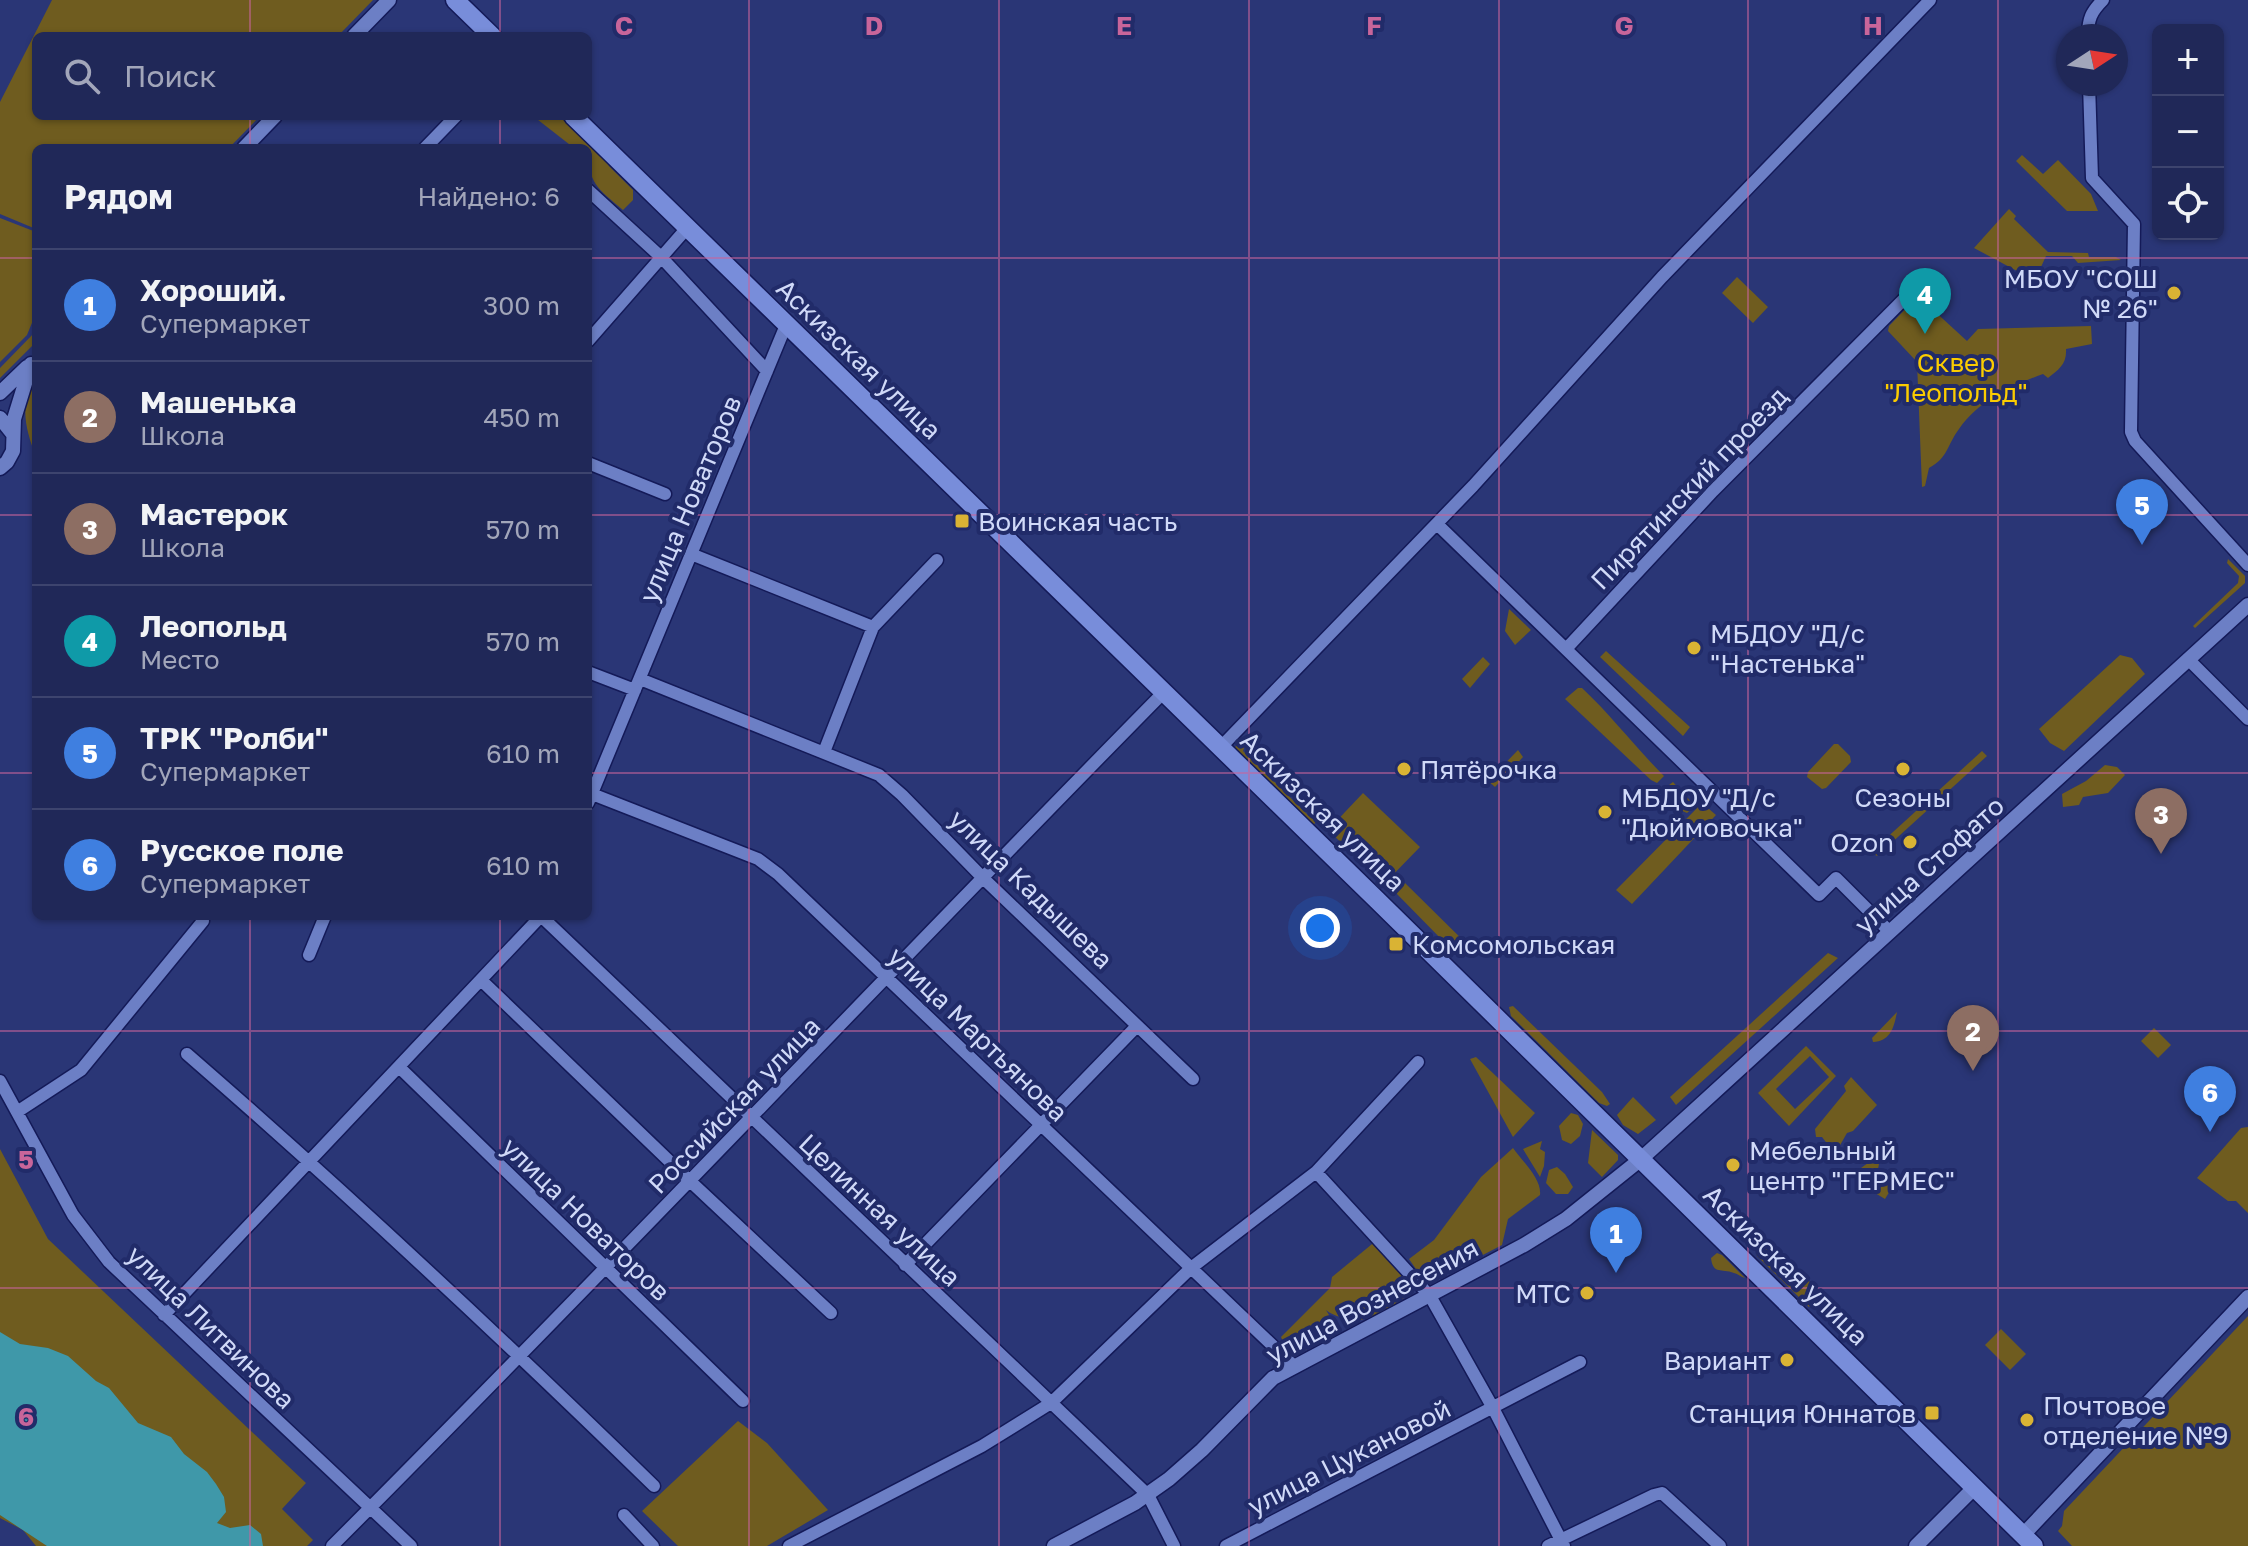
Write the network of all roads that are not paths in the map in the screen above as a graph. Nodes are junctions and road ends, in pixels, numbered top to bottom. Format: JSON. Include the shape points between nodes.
{"nodes":[{"id":1,"x":389,"y":0,"type":"edge"},
{"id":2,"x":455,"y":0,"type":"edge"},
{"id":3,"x":1930,"y":0,"type":"edge"},
{"id":4,"x":2103,"y":0,"type":"edge"},
{"id":5,"x":2088,"y":24,"type":"edge"},
{"id":6,"x":358,"y":32,"type":"edge"},
{"id":7,"x":488,"y":32,"type":"edge"},
{"id":8,"x":2089,"y":96,"type":"edge"},
{"id":9,"x":271,"y":120,"type":"edge"},
{"id":10,"x":452,"y":120,"type":"edge"},
{"id":11,"x":577,"y":120,"type":"edge"},
{"id":12,"x":248,"y":144,"type":"edge"},
{"id":13,"x":429,"y":144,"type":"edge"},
{"id":14,"x":592,"y":194,"type":"edge"},
{"id":15,"x":687,"y":228,"type":"junction"},
{"id":16,"x":662,"y":258,"type":"junction"},
{"id":17,"x":1916,"y":287,"type":"dead end"},
{"id":18,"x":786,"y":325,"type":"junction"},
{"id":19,"x":592,"y":337,"type":"edge"},
{"id":20,"x":32,"y":362,"type":"edge"},
{"id":21,"x":32,"y":364,"type":"edge"},
{"id":22,"x":767,"y":371,"type":"junction"},
{"id":23,"x":0,"y":393,"type":"edge"},
{"id":24,"x":0,"y":418,"type":"edge"},
{"id":25,"x":13,"y":434,"type":"junction"},
{"id":26,"x":592,"y":465,"type":"edge"},
{"id":27,"x":0,"y":468,"type":"edge"},
{"id":28,"x":665,"y":494,"type":"dead end"},
{"id":29,"x":1437,"y":524,"type":"junction"},
{"id":30,"x":691,"y":554,"type":"junction"},
{"id":31,"x":937,"y":560,"type":"dead end"},
{"id":32,"x":2248,"y":565,"type":"edge"},
{"id":33,"x":2248,"y":605,"type":"edge"},
{"id":34,"x":873,"y":627,"type":"junction"},
{"id":35,"x":1566,"y":649,"type":"junction"},
{"id":36,"x":2188,"y":659,"type":"junction"},
{"id":37,"x":592,"y":673,"type":"edge"},
{"id":38,"x":637,"y":684,"type":"junction"},
{"id":39,"x":1164,"y":692,"type":"junction"},
{"id":40,"x":2248,"y":719,"type":"edge"},
{"id":41,"x":1220,"y":748,"type":"junction"},
{"id":42,"x":824,"y":752,"type":"junction"},
{"id":43,"x":592,"y":794,"type":"edge"},
{"id":44,"x":592,"y":800,"type":"edge"},
{"id":45,"x":982,"y":877,"type":"junction"},
{"id":46,"x":323,"y":920,"type":"edge"},
{"id":47,"x":537,"y":920,"type":"edge"},
{"id":48,"x":545,"y":920,"type":"edge"},
{"id":49,"x":203,"y":921,"type":"dead end"},
{"id":50,"x":1890,"y":932,"type":"junction"},
{"id":51,"x":309,"y":955,"type":"dead end"},
{"id":52,"x":887,"y":977,"type":"junction"},
{"id":53,"x":481,"y":980,"type":"junction"},
{"id":54,"x":1137,"y":1026,"type":"junction"},
{"id":55,"x":187,"y":1054,"type":"dead end"},
{"id":56,"x":1418,"y":1062,"type":"dead end"},
{"id":57,"x":399,"y":1067,"type":"junction"},
{"id":58,"x":1193,"y":1079,"type":"dead end"},
{"id":59,"x":0,"y":1081,"type":"edge"},
{"id":60,"x":17,"y":1112,"type":"junction"},
{"id":61,"x":752,"y":1119,"type":"junction"},
{"id":62,"x":1041,"y":1125,"type":"junction"},
{"id":63,"x":1641,"y":1159,"type":"junction"},
{"id":64,"x":309,"y":1160,"type":"junction"},
{"id":65,"x":1316,"y":1172,"type":"junction"},
{"id":66,"x":691,"y":1182,"type":"junction"},
{"id":67,"x":905,"y":1265,"type":"junction"},
{"id":68,"x":1191,"y":1268,"type":"junction"},
{"id":69,"x":606,"y":1270,"type":"junction"},
{"id":70,"x":1430,"y":1296,"type":"junction"},
{"id":71,"x":2248,"y":1297,"type":"edge"},
{"id":72,"x":831,"y":1313,"type":"dead end"},
{"id":73,"x":164,"y":1315,"type":"junction"},
{"id":74,"x":521,"y":1357,"type":"junction"},
{"id":75,"x":1580,"y":1362,"type":"dead end"},
{"id":76,"x":1295,"y":1367,"type":"junction"},
{"id":77,"x":743,"y":1401,"type":"dead end"},
{"id":78,"x":1051,"y":1403,"type":"junction"},
{"id":79,"x":1493,"y":1408,"type":"junction"},
{"id":80,"x":654,"y":1486,"type":"dead end"},
{"id":81,"x":1974,"y":1488,"type":"junction"},
{"id":82,"x":1148,"y":1495,"type":"junction"},
{"id":83,"x":370,"y":1507,"type":"junction"},
{"id":84,"x":624,"y":1515,"type":"dead end"},
{"id":85,"x":2028,"y":1540,"type":"edge"},
{"id":86,"x":1557,"y":1544,"type":"edge"},
{"id":87,"x":332,"y":1546,"type":"edge"},
{"id":88,"x":411,"y":1546,"type":"edge"},
{"id":89,"x":653,"y":1546,"type":"edge"},
{"id":90,"x":789,"y":1546,"type":"edge"},
{"id":91,"x":1054,"y":1546,"type":"edge"},
{"id":92,"x":1174,"y":1546,"type":"edge"},
{"id":93,"x":1226,"y":1546,"type":"edge"},
{"id":94,"x":1720,"y":1546,"type":"edge"},
{"id":95,"x":1916,"y":1546,"type":"edge"}],
"edges":[{"from":1,"to":6,"type":"street"},
{"from":2,"to":7,"type":"main road"},
{"from":3,"to":29,"type":"street","via":[[1662,277]]},
{"from":4,"to":5,"type":"street"},
{"from":8,"to":32,"type":"street","via":[[2092,178],[2134,224],[2131,432]]},
{"from":9,"to":12,"type":"street"},
{"from":10,"to":13,"type":"street"},
{"from":11,"to":15,"type":"main road","name":"Аскизская улица"},
{"from":14,"to":16,"type":"street"},
{"from":15,"to":16,"type":"street"},
{"from":15,"to":18,"type":"main road","name":"Аскизская улица"},
{"from":16,"to":19,"type":"street"},
{"from":16,"to":22,"type":"street"},
{"from":17,"to":35,"type":"street","name":"Пирятинский проезд","via":[[1713,491]]},
{"from":18,"to":22,"type":"street","name":"улица Новаторов"},
{"from":18,"to":39,"type":"main road","name":"Аскизская улица"},
{"from":20,"to":23,"type":"street"},
{"from":21,"to":25,"type":"street"},
{"from":22,"to":30,"type":"street","name":"улица Новаторов"},
{"from":24,"to":25,"type":"street"},
{"from":25,"to":27,"type":"street","via":[[13,451]]},
{"from":26,"to":28,"type":"street"},
{"from":29,"to":35,"type":"street"},
{"from":29,"to":41,"type":"street"},
{"from":30,"to":34,"type":"street"},
{"from":30,"to":38,"type":"street","name":"улица Новаторов"},
{"from":31,"to":34,"type":"street"},
{"from":33,"to":36,"type":"street","name":"улица Стофато"},
{"from":34,"to":42,"type":"street"},
{"from":35,"to":50,"type":"street","via":[[1819,895],[1836,878]]},
{"from":36,"to":40,"type":"street"},
{"from":36,"to":50,"type":"street","name":"улица Стофато"},
{"from":37,"to":38,"type":"street"},
{"from":38,"to":42,"type":"street","name":"улица Кадышева"},
{"from":38,"to":43,"type":"street","name":"улица Новаторов"},
{"from":39,"to":41,"type":"main road","name":"Аскизская улица"},
{"from":39,"to":45,"type":"street","name":"Российская улица"},
{"from":41,"to":63,"type":"main road","name":"Аскизская улица"},
{"from":42,"to":45,"type":"street","name":"улица Кадышева","via":[[879,775]]},
{"from":44,"to":52,"type":"street","name":"улица Мартьянова","via":[[758,859]]},
{"from":45,"to":52,"type":"street","name":"Российская улица"},
{"from":45,"to":54,"type":"street","name":"улица Кадышева"},
{"from":46,"to":51,"type":"street"},
{"from":47,"to":53,"type":"street"},
{"from":48,"to":61,"type":"street","name":"Целинная улица"},
{"from":49,"to":60,"type":"street","via":[[81,1070]]},
{"from":50,"to":63,"type":"street","name":"улица Стофато"},
{"from":52,"to":61,"type":"street","name":"Российская улица"},
{"from":52,"to":62,"type":"street","name":"улица Мартьянова"},
{"from":53,"to":57,"type":"street"},
{"from":53,"to":66,"type":"street"},
{"from":54,"to":58,"type":"street","name":"улица Кадышева"},
{"from":54,"to":62,"type":"street"},
{"from":55,"to":64,"type":"street"},
{"from":56,"to":65,"type":"street"},
{"from":57,"to":64,"type":"street"},
{"from":57,"to":69,"type":"street","name":"улица Новаторов"},
{"from":59,"to":60,"type":"street","name":"улица Литвинова"},
{"from":60,"to":73,"type":"street","name":"улица Литвинова","via":[[73,1215],[109,1262]]},
{"from":61,"to":66,"type":"street","name":"Российская улица"},
{"from":61,"to":67,"type":"street","name":"Целинная улица"},
{"from":62,"to":67,"type":"street"},
{"from":62,"to":68,"type":"street","name":"улица Мартьянова"},
{"from":63,"to":70,"type":"street","name":"улица Вознесения","via":[[1566,1219]]},
{"from":63,"to":81,"type":"main road","name":"Аскизская улица"},
{"from":64,"to":73,"type":"street"},
{"from":64,"to":74,"type":"street"},
{"from":65,"to":68,"type":"street"},
{"from":65,"to":70,"type":"street","name":"улица Цукановой"},
{"from":66,"to":69,"type":"street","name":"Российская улица"},
{"from":66,"to":72,"type":"street"},
{"from":67,"to":78,"type":"street","name":"Целинная улица"},
{"from":68,"to":76,"type":"street","name":"улица Мартьянова"},
{"from":68,"to":78,"type":"street"},
{"from":69,"to":74,"type":"street","name":"Российская улица"},
{"from":69,"to":77,"type":"street","name":"улица Новаторов"},
{"from":70,"to":76,"type":"street","name":"улица Вознесения"},
{"from":70,"to":79,"type":"street","name":"улица Цукановой"},
{"from":71,"to":85,"type":"street"},
{"from":73,"to":83,"type":"street","name":"улица Литвинова"},
{"from":74,"to":80,"type":"street"},
{"from":74,"to":83,"type":"street","name":"Российская улица"},
{"from":75,"to":79,"type":"street","name":"улица Цукановой"},
{"from":76,"to":82,"type":"street","name":"улица Вознесения","via":[[1273,1378],[1202,1450]]},
{"from":78,"to":82,"type":"street","name":"Целинная улица"},
{"from":78,"to":90,"type":"street","via":[[982,1446]]},
{"from":79,"to":86,"type":"street","name":"улица Цукановой"},
{"from":79,"to":93,"type":"street","name":"улица Цукановой"},
{"from":81,"to":85,"type":"main road","name":"Аскизская улица"},
{"from":81,"to":95,"type":"street"},
{"from":82,"to":91,"type":"street","name":"улица Вознесения"},
{"from":82,"to":92,"type":"street","name":"Целинная улица"},
{"from":83,"to":87,"type":"street","name":"Российская улица"},
{"from":83,"to":88,"type":"street","name":"улица Литвинова"},
{"from":84,"to":89,"type":"street"},
{"from":86,"to":94,"type":"street","via":[[1662,1493]]}]}
